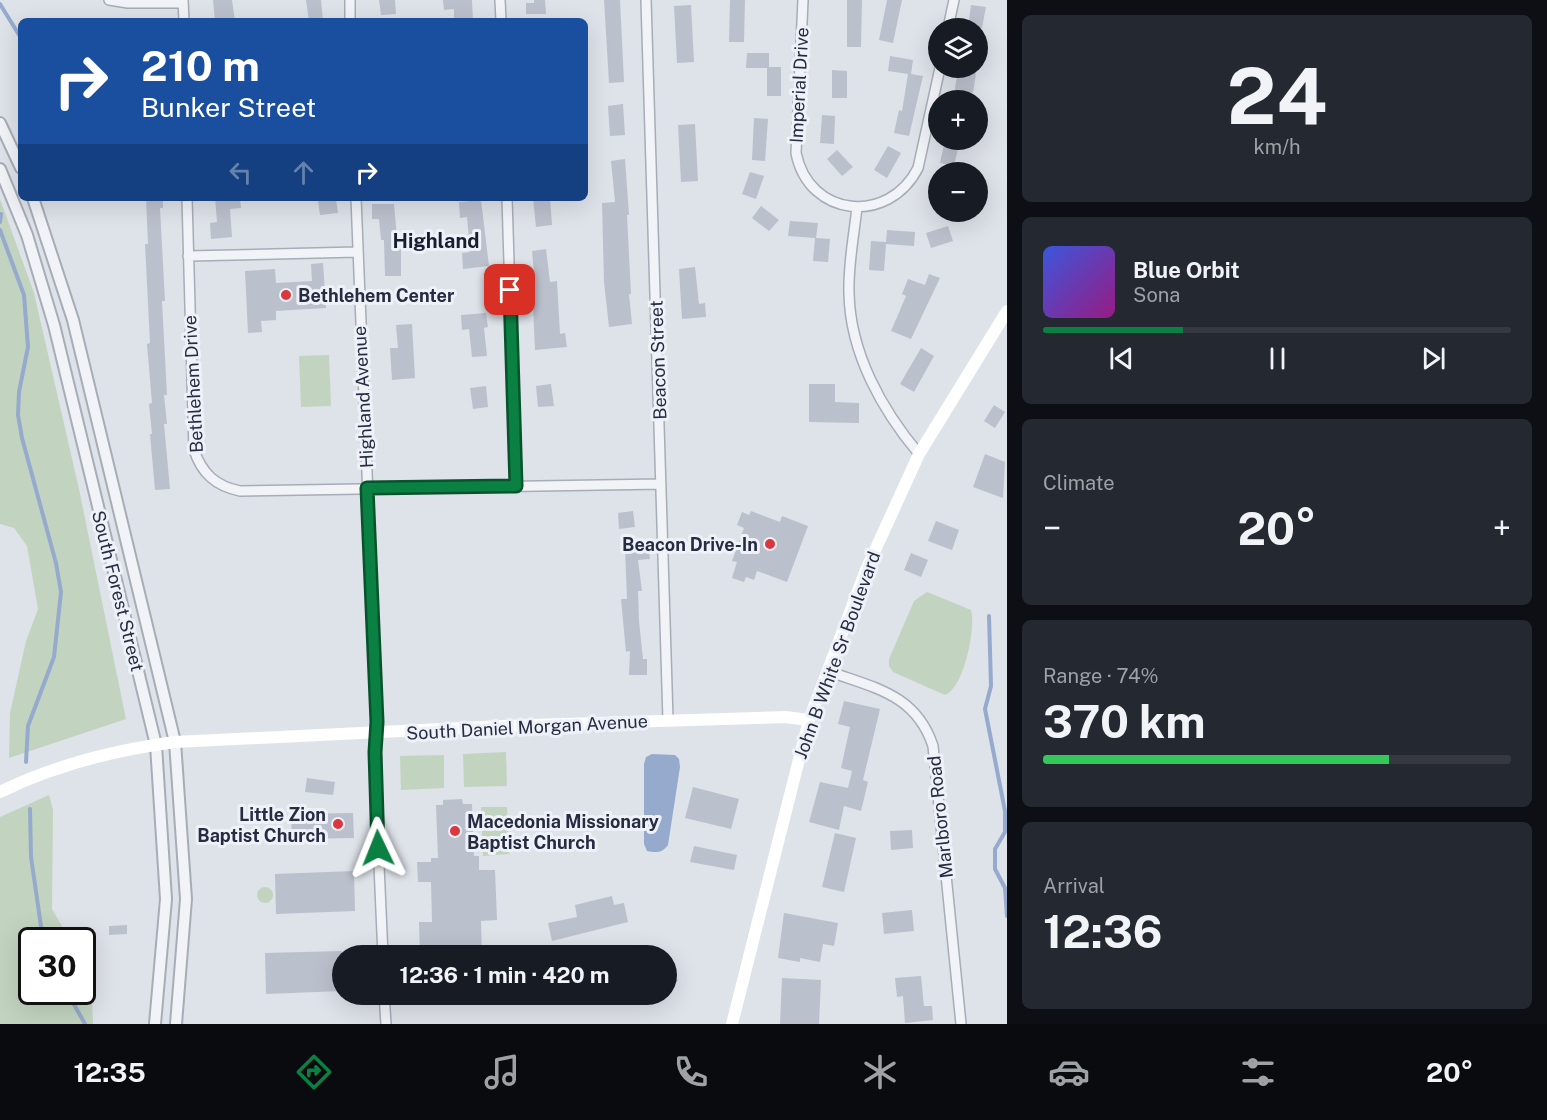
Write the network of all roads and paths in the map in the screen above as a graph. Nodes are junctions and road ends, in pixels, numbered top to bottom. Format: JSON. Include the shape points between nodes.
{"nodes":[{"id":1,"x":109,"y":0,"type":"edge"},
{"id":2,"x":350,"y":0,"type":"edge"},
{"id":3,"x":500,"y":0,"type":"edge"},
{"id":4,"x":646,"y":0,"type":"edge"},
{"id":5,"x":803,"y":0,"type":"edge"},
{"id":6,"x":954,"y":0,"type":"edge"},
{"id":7,"x":183,"y":2,"type":"edge"},
{"id":8,"x":184,"y":18,"type":"edge"},
{"id":9,"x":350,"y":18,"type":"edge"},
{"id":10,"x":501,"y":18,"type":"edge"},
{"id":11,"x":950,"y":18,"type":"edge"},
{"id":12,"x":938,"y":78,"type":"edge"},
{"id":13,"x":0,"y":123,"type":"edge"},
{"id":14,"x":18,"y":162,"type":"edge"},
{"id":15,"x":0,"y":170,"type":"edge"},
{"id":16,"x":34,"y":201,"type":"edge"},
{"id":17,"x":187,"y":201,"type":"edge"},
{"id":18,"x":356,"y":201,"type":"edge"},
{"id":19,"x":507,"y":201,"type":"edge"},
{"id":20,"x":856,"y":207,"type":"junction"},
{"id":21,"x":357,"y":252,"type":"junction"},
{"id":22,"x":188,"y":255,"type":"junction"},
{"id":23,"x":1007,"y":311,"type":"edge"},
{"id":24,"x":919,"y":454,"type":"junction"},
{"id":25,"x":661,"y":484,"type":"junction"},
{"id":26,"x":516,"y":486,"type":"junction"},
{"id":27,"x":367,"y":488,"type":"junction"},
{"id":28,"x":828,"y":671,"type":"junction"},
{"id":29,"x":668,"y":720,"type":"junction"},
{"id":30,"x":809,"y":720,"type":"junction"},
{"id":31,"x":376,"y":734,"type":"junction"},
{"id":32,"x":176,"y":742,"type":"junction"},
{"id":33,"x":156,"y":745,"type":"junction"},
{"id":34,"x":0,"y":792,"type":"edge"},
{"id":35,"x":382,"y":945,"type":"edge"},
{"id":36,"x":385,"y":1005,"type":"edge"},
{"id":37,"x":155,"y":1024,"type":"edge"},
{"id":38,"x":176,"y":1024,"type":"edge"},
{"id":39,"x":386,"y":1024,"type":"edge"},
{"id":40,"x":732,"y":1024,"type":"edge"},
{"id":41,"x":961,"y":1024,"type":"edge"}],
"edges":[{"from":1,"to":7,"type":"street"},
{"from":2,"to":9,"type":"street"},
{"from":3,"to":10,"type":"street"},
{"from":4,"to":25,"type":"street","name":"Beacon Street"},
{"from":5,"to":20,"type":"street","name":"Imperial Drive","via":[[798,165],[820,194]]},
{"from":6,"to":11,"type":"street"},
{"from":7,"to":8,"type":"street"},
{"from":12,"to":20,"type":"street","name":"Imperial Drive","via":[[912,180],[893,199]]},
{"from":13,"to":14,"type":"street"},
{"from":15,"to":33,"type":"street","name":"South Forest Street","via":[[27,235],[54,325]]},
{"from":16,"to":32,"type":"street","name":"South Forest Street","via":[[73,320]]},
{"from":17,"to":22,"type":"street","name":"Bethlehem Drive"},
{"from":18,"to":21,"type":"street","name":"Highland Avenue"},
{"from":19,"to":26,"type":"street"},
{"from":20,"to":24,"type":"street","via":[[849,296],[856,338],[883,405]]},
{"from":21,"to":22,"type":"street"},
{"from":21,"to":27,"type":"street","name":"Highland Avenue"},
{"from":22,"to":27,"type":"street","name":"Bethlehem Drive","via":[[193,444],[206,474],[227,488],[240,491]]},
{"from":23,"to":24,"type":"main road","name":"John B White Sr Boulevard"},
{"from":24,"to":28,"type":"main road","name":"John B White Sr Boulevard","via":[[882,532]]},
{"from":25,"to":26,"type":"street","name":"Bethlehem Drive"},
{"from":25,"to":29,"type":"street","name":"Beacon Street"},
{"from":26,"to":27,"type":"street","name":"Bethlehem Drive"},
{"from":27,"to":31,"type":"street","name":"Highland Avenue"},
{"from":28,"to":30,"type":"main road","name":"John B White Sr Boulevard"},
{"from":28,"to":41,"type":"street","name":"Marlboro Road","via":[[897,696],[928,730],[933,746]]},
{"from":29,"to":30,"type":"main road","name":"South Daniel Morgan Avenue"},
{"from":29,"to":31,"type":"main road","name":"South Daniel Morgan Avenue"},
{"from":30,"to":40,"type":"main road","name":"John B White Sr Boulevard"},
{"from":31,"to":32,"type":"main road","name":"South Daniel Morgan Avenue"},
{"from":31,"to":35,"type":"street","name":"Highland Avenue"},
{"from":32,"to":33,"type":"main road","name":"South Daniel Morgan Avenue"},
{"from":32,"to":38,"type":"street","name":"South Forest Street","via":[[186,898]]},
{"from":33,"to":34,"type":"main road","name":"South Daniel Morgan Avenue","via":[[61,768]]},
{"from":33,"to":37,"type":"street","name":"South Forest Street","via":[[166,899]]},
{"from":36,"to":39,"type":"street"}]}
